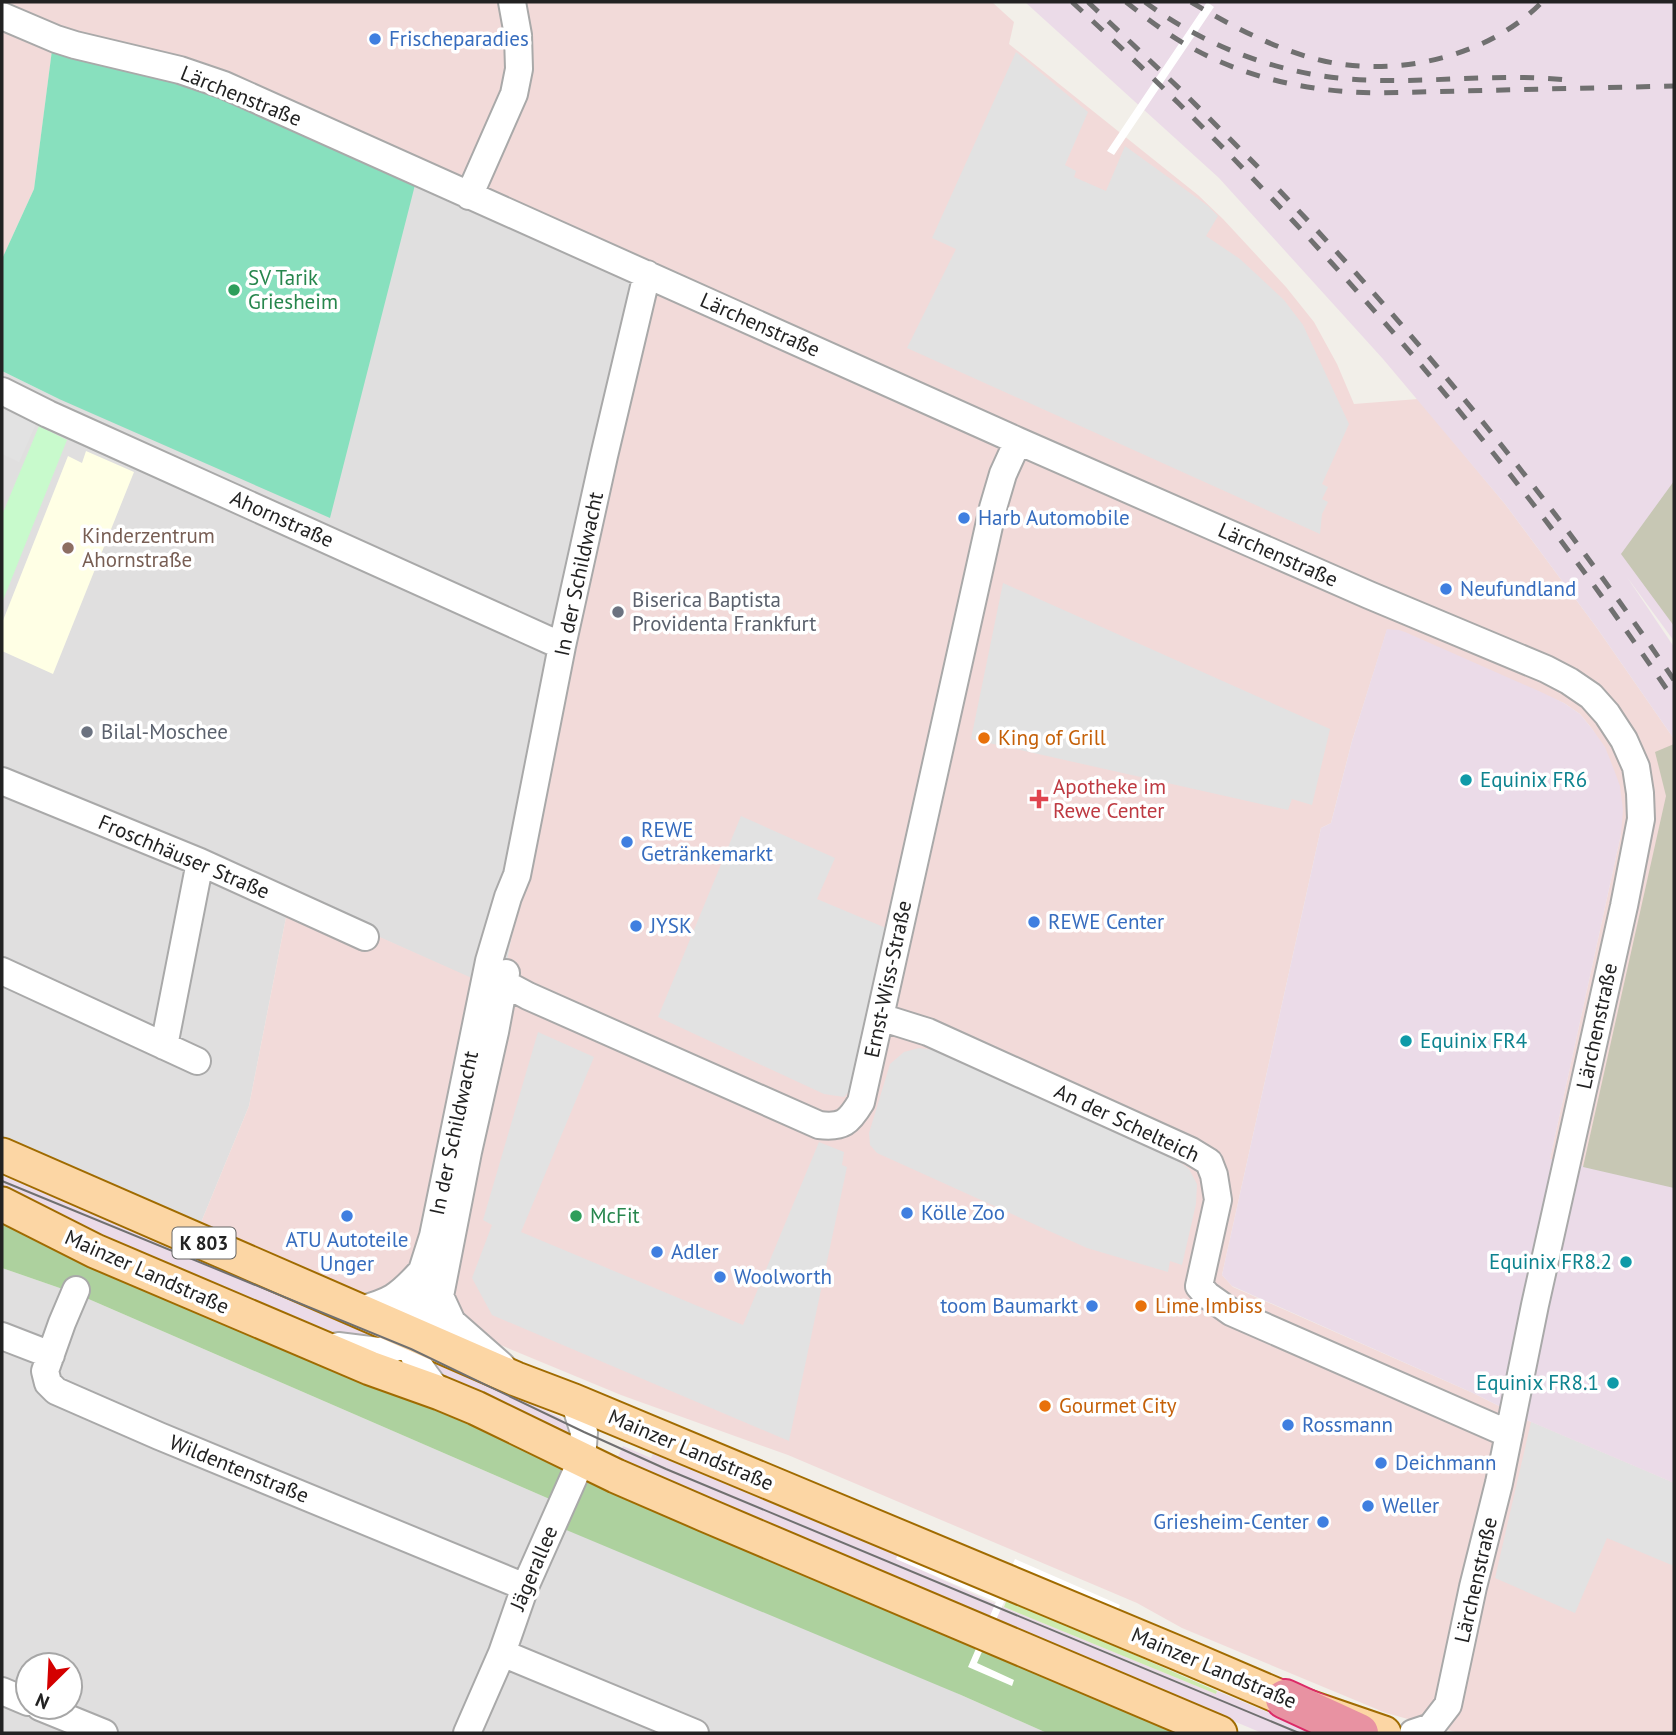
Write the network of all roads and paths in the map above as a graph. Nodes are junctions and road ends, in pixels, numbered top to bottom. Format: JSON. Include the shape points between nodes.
{"nodes":[{"id":1,"x":512,"y":2,"type":"edge"},
{"id":2,"x":2,"y":16,"type":"edge"},
{"id":3,"x":469,"y":195,"type":"junction"},
{"id":4,"x":648,"y":274,"type":"junction"},
{"id":5,"x":2,"y":391,"type":"edge"},
{"id":6,"x":1018,"y":441,"type":"junction"},
{"id":7,"x":562,"y":646,"type":"junction"},
{"id":8,"x":2,"y":781,"type":"edge"},
{"id":9,"x":200,"y":862,"type":"junction"},
{"id":10,"x":517,"y":875,"type":"junction"},
{"id":11,"x":365,"y":937,"type":"dead end"},
{"id":12,"x":2,"y":971,"type":"edge"},
{"id":13,"x":504,"y":985,"type":"junction"},
{"id":14,"x":528,"y":996,"type":"junction"},
{"id":15,"x":481,"y":1001,"type":"junction"},
{"id":16,"x":880,"y":1017,"type":"junction"},
{"id":17,"x":496,"y":1027,"type":"junction"},
{"id":18,"x":164,"y":1046,"type":"junction"},
{"id":19,"x":197,"y":1061,"type":"dead end"},
{"id":20,"x":2,"y":1155,"type":"edge"},
{"id":21,"x":2,"y":1204,"type":"edge"},
{"id":22,"x":423,"y":1269,"type":"junction"},
{"id":23,"x":76,"y":1290,"type":"dead end"},
{"id":24,"x":440,"y":1296,"type":"junction"},
{"id":25,"x":359,"y":1310,"type":"junction"},
{"id":26,"x":2,"y":1336,"type":"edge"},
{"id":27,"x":412,"y":1337,"type":"junction"},
{"id":28,"x":312,"y":1343,"type":"junction"},
{"id":29,"x":51,"y":1355,"type":"junction"},
{"id":30,"x":516,"y":1379,"type":"junction"},
{"id":31,"x":440,"y":1393,"type":"junction"},
{"id":32,"x":574,"y":1401,"type":"junction"},
{"id":33,"x":1509,"y":1434,"type":"junction"},
{"id":34,"x":582,"y":1459,"type":"junction"},
{"id":35,"x":525,"y":1587,"type":"junction"},
{"id":36,"x":502,"y":1653,"type":"junction"},
{"id":37,"x":1285,"y":1699,"type":"joint"},
{"id":38,"x":1448,"y":1704,"type":"junction"},
{"id":39,"x":74,"y":1721,"type":"edge"},
{"id":40,"x":1377,"y":1732,"type":"edge"},
{"id":41,"x":104,"y":1733,"type":"edge"},
{"id":42,"x":467,"y":1733,"type":"edge"},
{"id":43,"x":695,"y":1733,"type":"edge"},
{"id":44,"x":1220,"y":1733,"type":"edge"},
{"id":45,"x":1413,"y":1733,"type":"edge"},
{"id":46,"x":1455,"y":1733,"type":"edge"}],
"edges":[{"from":1,"to":3,"type":"street","via":[[519,69],[514,94]]},
{"from":2,"to":3,"type":"street","name":"Lärchenstraße","via":[[75,45],[224,85]]},
{"from":3,"to":4,"type":"street","name":"Lärchenstraße"},
{"from":4,"to":6,"type":"street","name":"Lärchenstraße"},
{"from":4,"to":7,"type":"street","name":"In der Schildwacht"},
{"from":5,"to":7,"type":"street","name":"Ahornstraße"},
{"from":6,"to":16,"type":"street","name":"Ernst-Wiss-Straße","via":[[993,508]]},
{"from":6,"to":33,"type":"street","name":"Lärchenstraße","via":[[1546,669],[1591,696],[1624,740],[1636,767],[1641,819]]},
{"from":7,"to":10,"type":"street","name":"In der Schildwacht"},
{"from":8,"to":9,"type":"street","name":"Froschhäuser Straße"},
{"from":9,"to":11,"type":"street","name":"Froschhäuser Straße"},
{"from":9,"to":18,"type":"street"},
{"from":10,"to":13,"type":"street","name":"In der Schildwacht","via":[[517,911]]},
{"from":10,"to":15,"type":"street","name":"In der Schildwacht"},
{"from":12,"to":18,"type":"street"},
{"from":13,"to":14,"type":"street","name":"Ernst-Wiss-Straße"},
{"from":13,"to":15,"type":"street"},
{"from":13,"to":17,"type":"street","name":"In der Schildwacht"},
{"from":14,"to":16,"type":"street","name":"Ernst-Wiss-Straße","via":[[831,1127],[851,1119],[861,1102]]},
{"from":14,"to":17,"type":"street","name":"In der Schildwacht","via":[[515,1002]]},
{"from":15,"to":22,"type":"street","name":"In der Schildwacht"},
{"from":16,"to":33,"type":"street","name":"An der Schelteich","via":[[928,1032],[1209,1162],[1218,1200],[1199,1286],[1207,1295],[1231,1311]]},
{"from":17,"to":24,"type":"street","name":"In der Schildwacht"},
{"from":18,"to":19,"type":"street"},
{"from":20,"to":25,"type":"main road","name":"Mainzer Landstraße","number":"K 803"},
{"from":21,"to":28,"type":"main road","name":"Mainzer Landstraße","number":"K 803","via":[[95,1251]]},
{"from":22,"to":25,"type":"street","name":"In der Schildwacht","via":[[390,1300]]},
{"from":22,"to":27,"type":"street","name":"In der Schildwacht","via":[[408,1312]]},
{"from":23,"to":29,"type":"street","name":"Wildentenstraße"},
{"from":24,"to":27,"type":"street","name":"In der Schildwacht","via":[[428,1330]]},
{"from":24,"to":30,"type":"street","via":[[452,1322]]},
{"from":25,"to":27,"type":"main road","name":"Mainzer Landstraße","number":"K 803"},
{"from":26,"to":29,"type":"street"},
{"from":27,"to":28,"type":"street","via":[[378,1352]]},
{"from":27,"to":30,"type":"main road","name":"Mainzer Landstraße"},
{"from":27,"to":31,"type":"street","via":[[411,1349]]},
{"from":28,"to":31,"type":"main road","name":"Mainzer Landstraße","number":"K 803"},
{"from":29,"to":35,"type":"street","name":"Wildentenstraße","via":[[45,1371],[56,1391]]},
{"from":30,"to":32,"type":"main road","name":"Mainzer Landstraße"},
{"from":31,"to":34,"type":"main road","name":"Mainzer Landstraße"},
{"from":32,"to":34,"type":"street","name":"Jägerallee","via":[[584,1432]]},
{"from":32,"to":37,"type":"main road","name":"Mainzer Landstraße"},
{"from":33,"to":38,"type":"street","name":"Lärchenstraße"},
{"from":34,"to":35,"type":"street","name":"Jägerallee"},
{"from":34,"to":44,"type":"main road","name":"Mainzer Landstraße"},
{"from":35,"to":36,"type":"street","name":"Jägerallee"},
{"from":36,"to":42,"type":"street","name":"Jägerallee"},
{"from":36,"to":43,"type":"street"},
{"from":37,"to":40,"type":"highway"},
{"from":38,"to":45,"type":"street","name":"Lärchenstraße","via":[[1431,1727]]},
{"from":38,"to":46,"type":"street","name":"Lärchenstraße"},
{"from":39,"to":41,"type":"street"}]}
